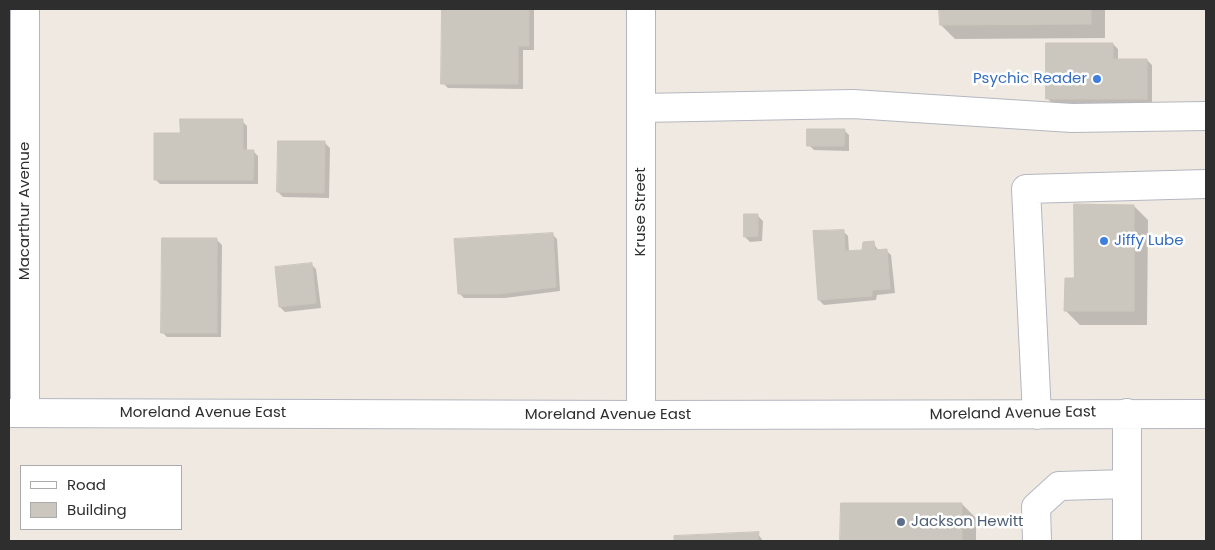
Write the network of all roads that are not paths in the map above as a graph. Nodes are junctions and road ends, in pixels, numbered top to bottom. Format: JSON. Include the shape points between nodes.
{"nodes":[{"id":1,"x":25,"y":9,"type":"edge"},
{"id":2,"x":641,"y":9,"type":"edge"},
{"id":3,"x":641,"y":108,"type":"junction"},
{"id":4,"x":1206,"y":116,"type":"edge"},
{"id":5,"x":1206,"y":184,"type":"edge"},
{"id":6,"x":17,"y":413,"type":"edge"},
{"id":7,"x":1127,"y":413,"type":"junction"},
{"id":8,"x":1206,"y":414,"type":"edge"},
{"id":9,"x":641,"y":415,"type":"junction"},
{"id":10,"x":1037,"y":415,"type":"junction"},
{"id":11,"x":1127,"y":484,"type":"junction"},
{"id":12,"x":1037,"y":541,"type":"edge"},
{"id":13,"x":1127,"y":541,"type":"edge"}],
"edges":[{"from":1,"to":6,"type":"street","name":"Macarthur Avenue"},
{"from":2,"to":3,"type":"street","name":"Kruse Street"},
{"from":3,"to":4,"type":"street","via":[[853,104],[1072,118]]},
{"from":3,"to":9,"type":"street","name":"Kruse Street"},
{"from":5,"to":10,"type":"street","via":[[1026,189]]},
{"from":6,"to":9,"type":"street","name":"Moreland Avenue East"},
{"from":7,"to":8,"type":"street","name":"Moreland Avenue East"},
{"from":7,"to":10,"type":"street","name":"Moreland Avenue East"},
{"from":7,"to":11,"type":"street"},
{"from":9,"to":10,"type":"street","name":"Moreland Avenue East"},
{"from":11,"to":12,"type":"street","via":[[1059,486],[1036,507]]},
{"from":11,"to":13,"type":"street"}]}
